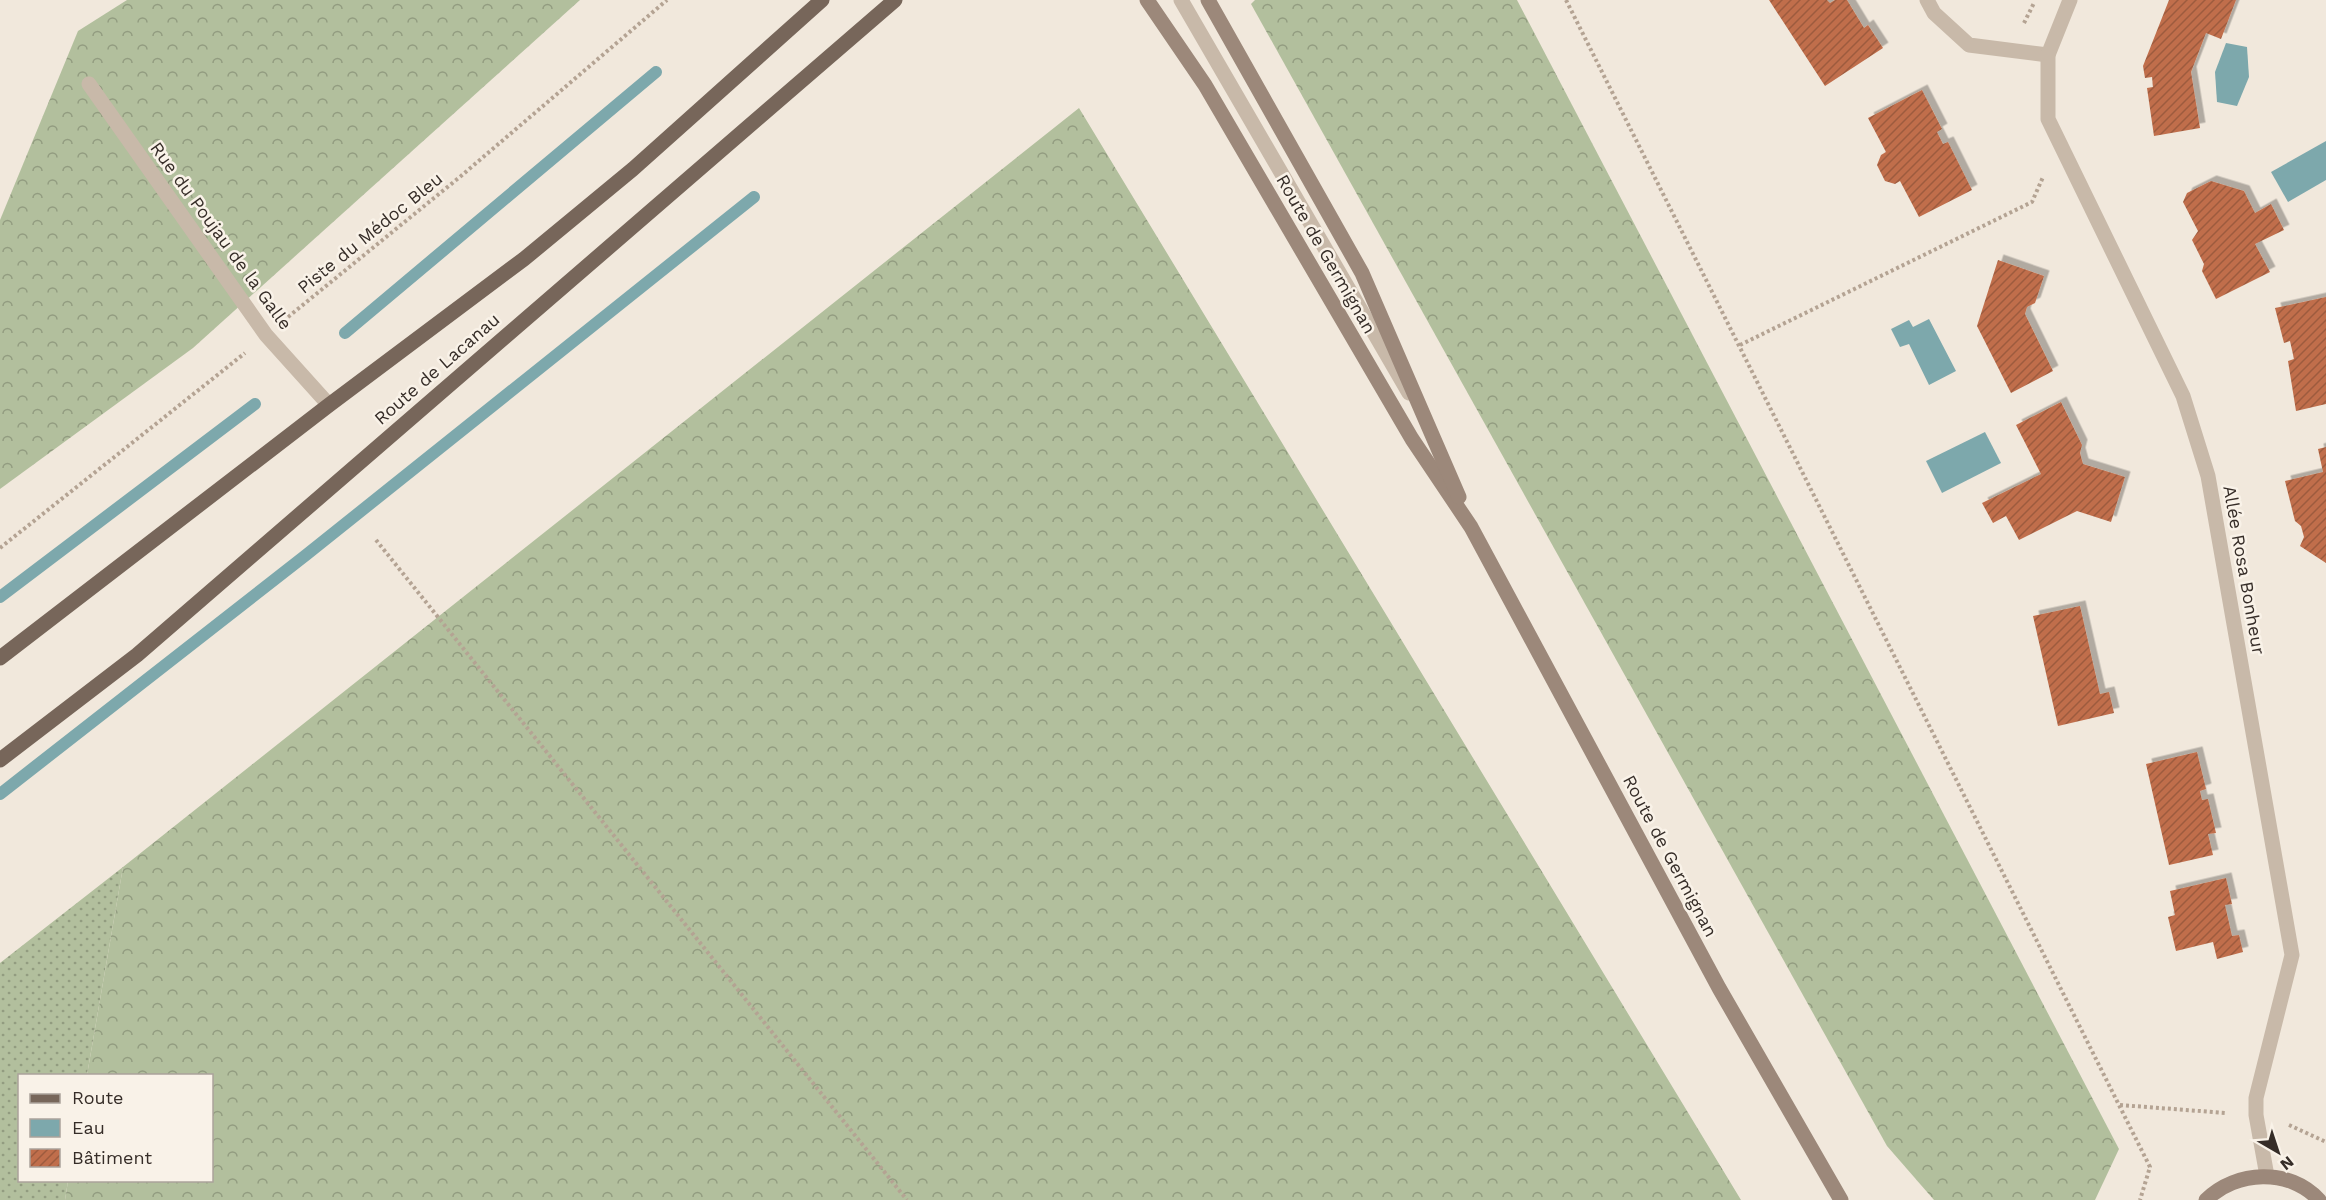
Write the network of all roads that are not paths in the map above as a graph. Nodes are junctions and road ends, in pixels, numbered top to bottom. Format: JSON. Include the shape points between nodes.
{"nodes":[{"id":1,"x":822,"y":0,"type":"edge"},
{"id":2,"x":895,"y":0,"type":"edge"},
{"id":3,"x":1147,"y":0,"type":"edge"},
{"id":4,"x":1181,"y":0,"type":"edge"},
{"id":5,"x":1208,"y":0,"type":"edge"},
{"id":6,"x":1927,"y":0,"type":"edge"},
{"id":7,"x":2070,"y":0,"type":"edge"},
{"id":8,"x":2048,"y":55,"type":"junction"},
{"id":9,"x":89,"y":84,"type":"dead end"},
{"id":10,"x":329,"y":405,"type":"junction"},
{"id":11,"x":1435,"y":437,"type":"junction"},
{"id":12,"x":1471,"y":527,"type":"junction"},
{"id":13,"x":0,"y":658,"type":"edge"},
{"id":14,"x":0,"y":760,"type":"edge"},
{"id":15,"x":2267,"y":1176,"type":"junction"},
{"id":16,"x":1841,"y":1200,"type":"edge"},
{"id":17,"x":2206,"y":1200,"type":"edge"},
{"id":18,"x":2319,"y":1200,"type":"edge"}],
"edges":[{"from":1,"to":10,"type":"main road","name":"Route de Lacanau","via":[[633,169],[524,259]]},
{"from":2,"to":14,"type":"main road","name":"Route de Lacanau","via":[[137,655]]},
{"from":3,"to":12,"type":"street","name":"Route de Germignan","via":[[1204,85],[1412,439]]},
{"from":4,"to":11,"type":"street"},
{"from":5,"to":11,"type":"street","name":"Route de Germignan","via":[[1362,273]]},
{"from":6,"to":8,"type":"street","via":[[1934,13],[1969,45]]},
{"from":7,"to":8,"type":"street","name":"Allée Rosa Bonheur"},
{"from":8,"to":15,"type":"street","name":"Allée Rosa Bonheur","via":[[2048,119],[2183,396],[2208,476],[2292,955],[2256,1098]]},
{"from":9,"to":10,"type":"street","name":"Rue du Poujau de la Galle","via":[[266,335]]},
{"from":10,"to":13,"type":"main road","name":"Route de Lacanau"},
{"from":11,"to":12,"type":"street","name":"Route de Germignan"},
{"from":12,"to":16,"type":"street","name":"Route de Germignan","via":[[1719,988]]},
{"from":15,"to":17,"type":"street","via":[[2241,1179],[2216,1190]]},
{"from":15,"to":18,"type":"street","via":[[2294,1182]]}]}
